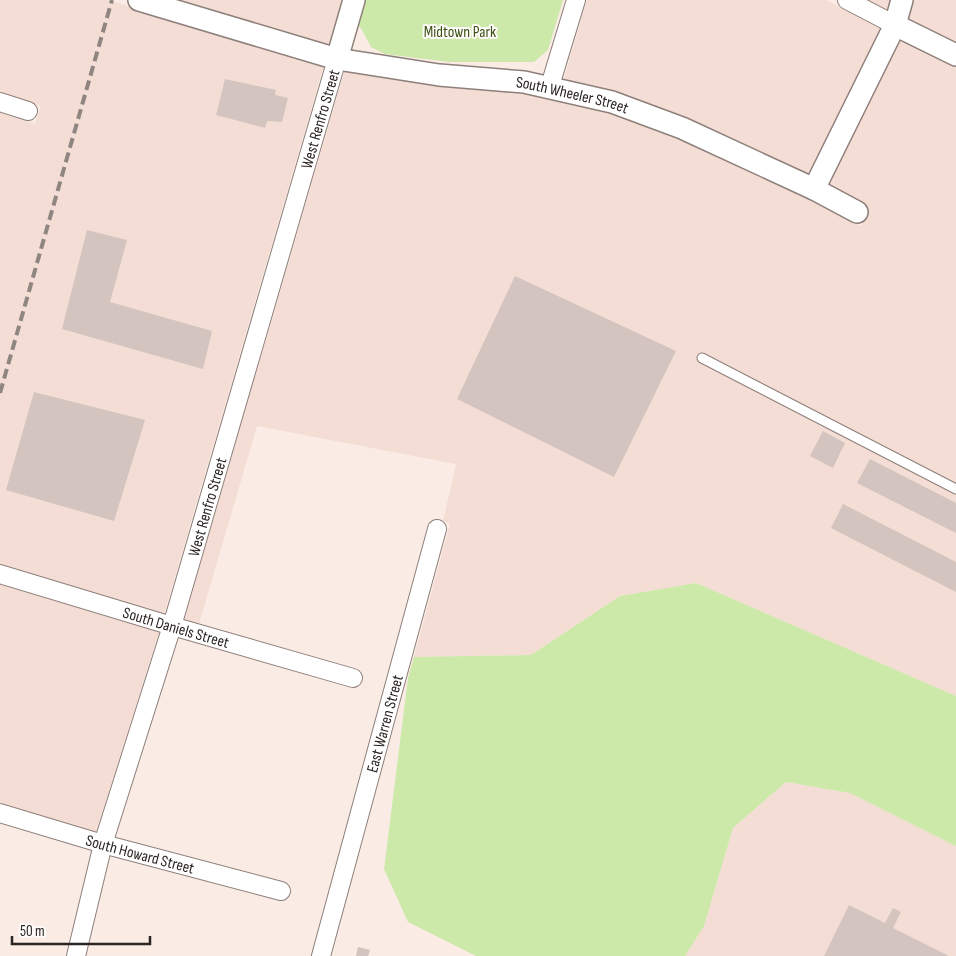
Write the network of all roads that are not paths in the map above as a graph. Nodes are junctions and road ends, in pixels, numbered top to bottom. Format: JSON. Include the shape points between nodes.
{"nodes":[{"id":1,"x":139,"y":0,"type":"edge"},
{"id":2,"x":354,"y":0,"type":"edge"},
{"id":3,"x":576,"y":0,"type":"edge"},
{"id":4,"x":847,"y":0,"type":"edge"},
{"id":5,"x":902,"y":0,"type":"edge"},
{"id":6,"x":895,"y":25,"type":"junction"},
{"id":7,"x":956,"y":55,"type":"edge"},
{"id":8,"x":337,"y":59,"type":"junction"},
{"id":9,"x":549,"y":88,"type":"junction"},
{"id":10,"x":0,"y":102,"type":"edge"},
{"id":11,"x":28,"y":111,"type":"dead end"},
{"id":12,"x":814,"y":189,"type":"junction"},
{"id":13,"x":857,"y":212,"type":"dead end"},
{"id":14,"x":702,"y":358,"type":"dead end"},
{"id":15,"x":956,"y":489,"type":"edge"},
{"id":16,"x":437,"y":529,"type":"dead end"},
{"id":17,"x":0,"y":574,"type":"edge"},
{"id":18,"x":172,"y":626,"type":"junction"},
{"id":19,"x":353,"y":678,"type":"dead end"},
{"id":20,"x":0,"y":813,"type":"edge"},
{"id":21,"x":103,"y":844,"type":"junction"},
{"id":22,"x":281,"y":891,"type":"dead end"},
{"id":23,"x":76,"y":956,"type":"edge"},
{"id":24,"x":321,"y":956,"type":"edge"}],
"edges":[{"from":1,"to":8,"type":"street","name":"South Wheeler Street"},
{"from":2,"to":8,"type":"street"},
{"from":3,"to":9,"type":"street"},
{"from":4,"to":6,"type":"street"},
{"from":5,"to":6,"type":"street"},
{"from":6,"to":7,"type":"street"},
{"from":6,"to":12,"type":"street"},
{"from":8,"to":9,"type":"street","name":"South Wheeler Street","via":[[440,75],[524,82]]},
{"from":8,"to":18,"type":"street","name":"West Renfro Street"},
{"from":9,"to":12,"type":"street","name":"South Wheeler Street","via":[[612,102],[682,128]]},
{"from":10,"to":11,"type":"street"},
{"from":12,"to":13,"type":"street","name":"South Wheeler Street"},
{"from":14,"to":15,"type":"lane"},
{"from":16,"to":24,"type":"street","name":"East Warren Street"},
{"from":17,"to":18,"type":"street","name":"South Daniels Street"},
{"from":18,"to":19,"type":"street","name":"South Daniels Street"},
{"from":18,"to":21,"type":"street","name":"West Renfro Street"},
{"from":20,"to":21,"type":"street","name":"South Howard Street"},
{"from":21,"to":22,"type":"street","name":"South Howard Street"},
{"from":21,"to":23,"type":"street","name":"West Renfro Street"}]}
